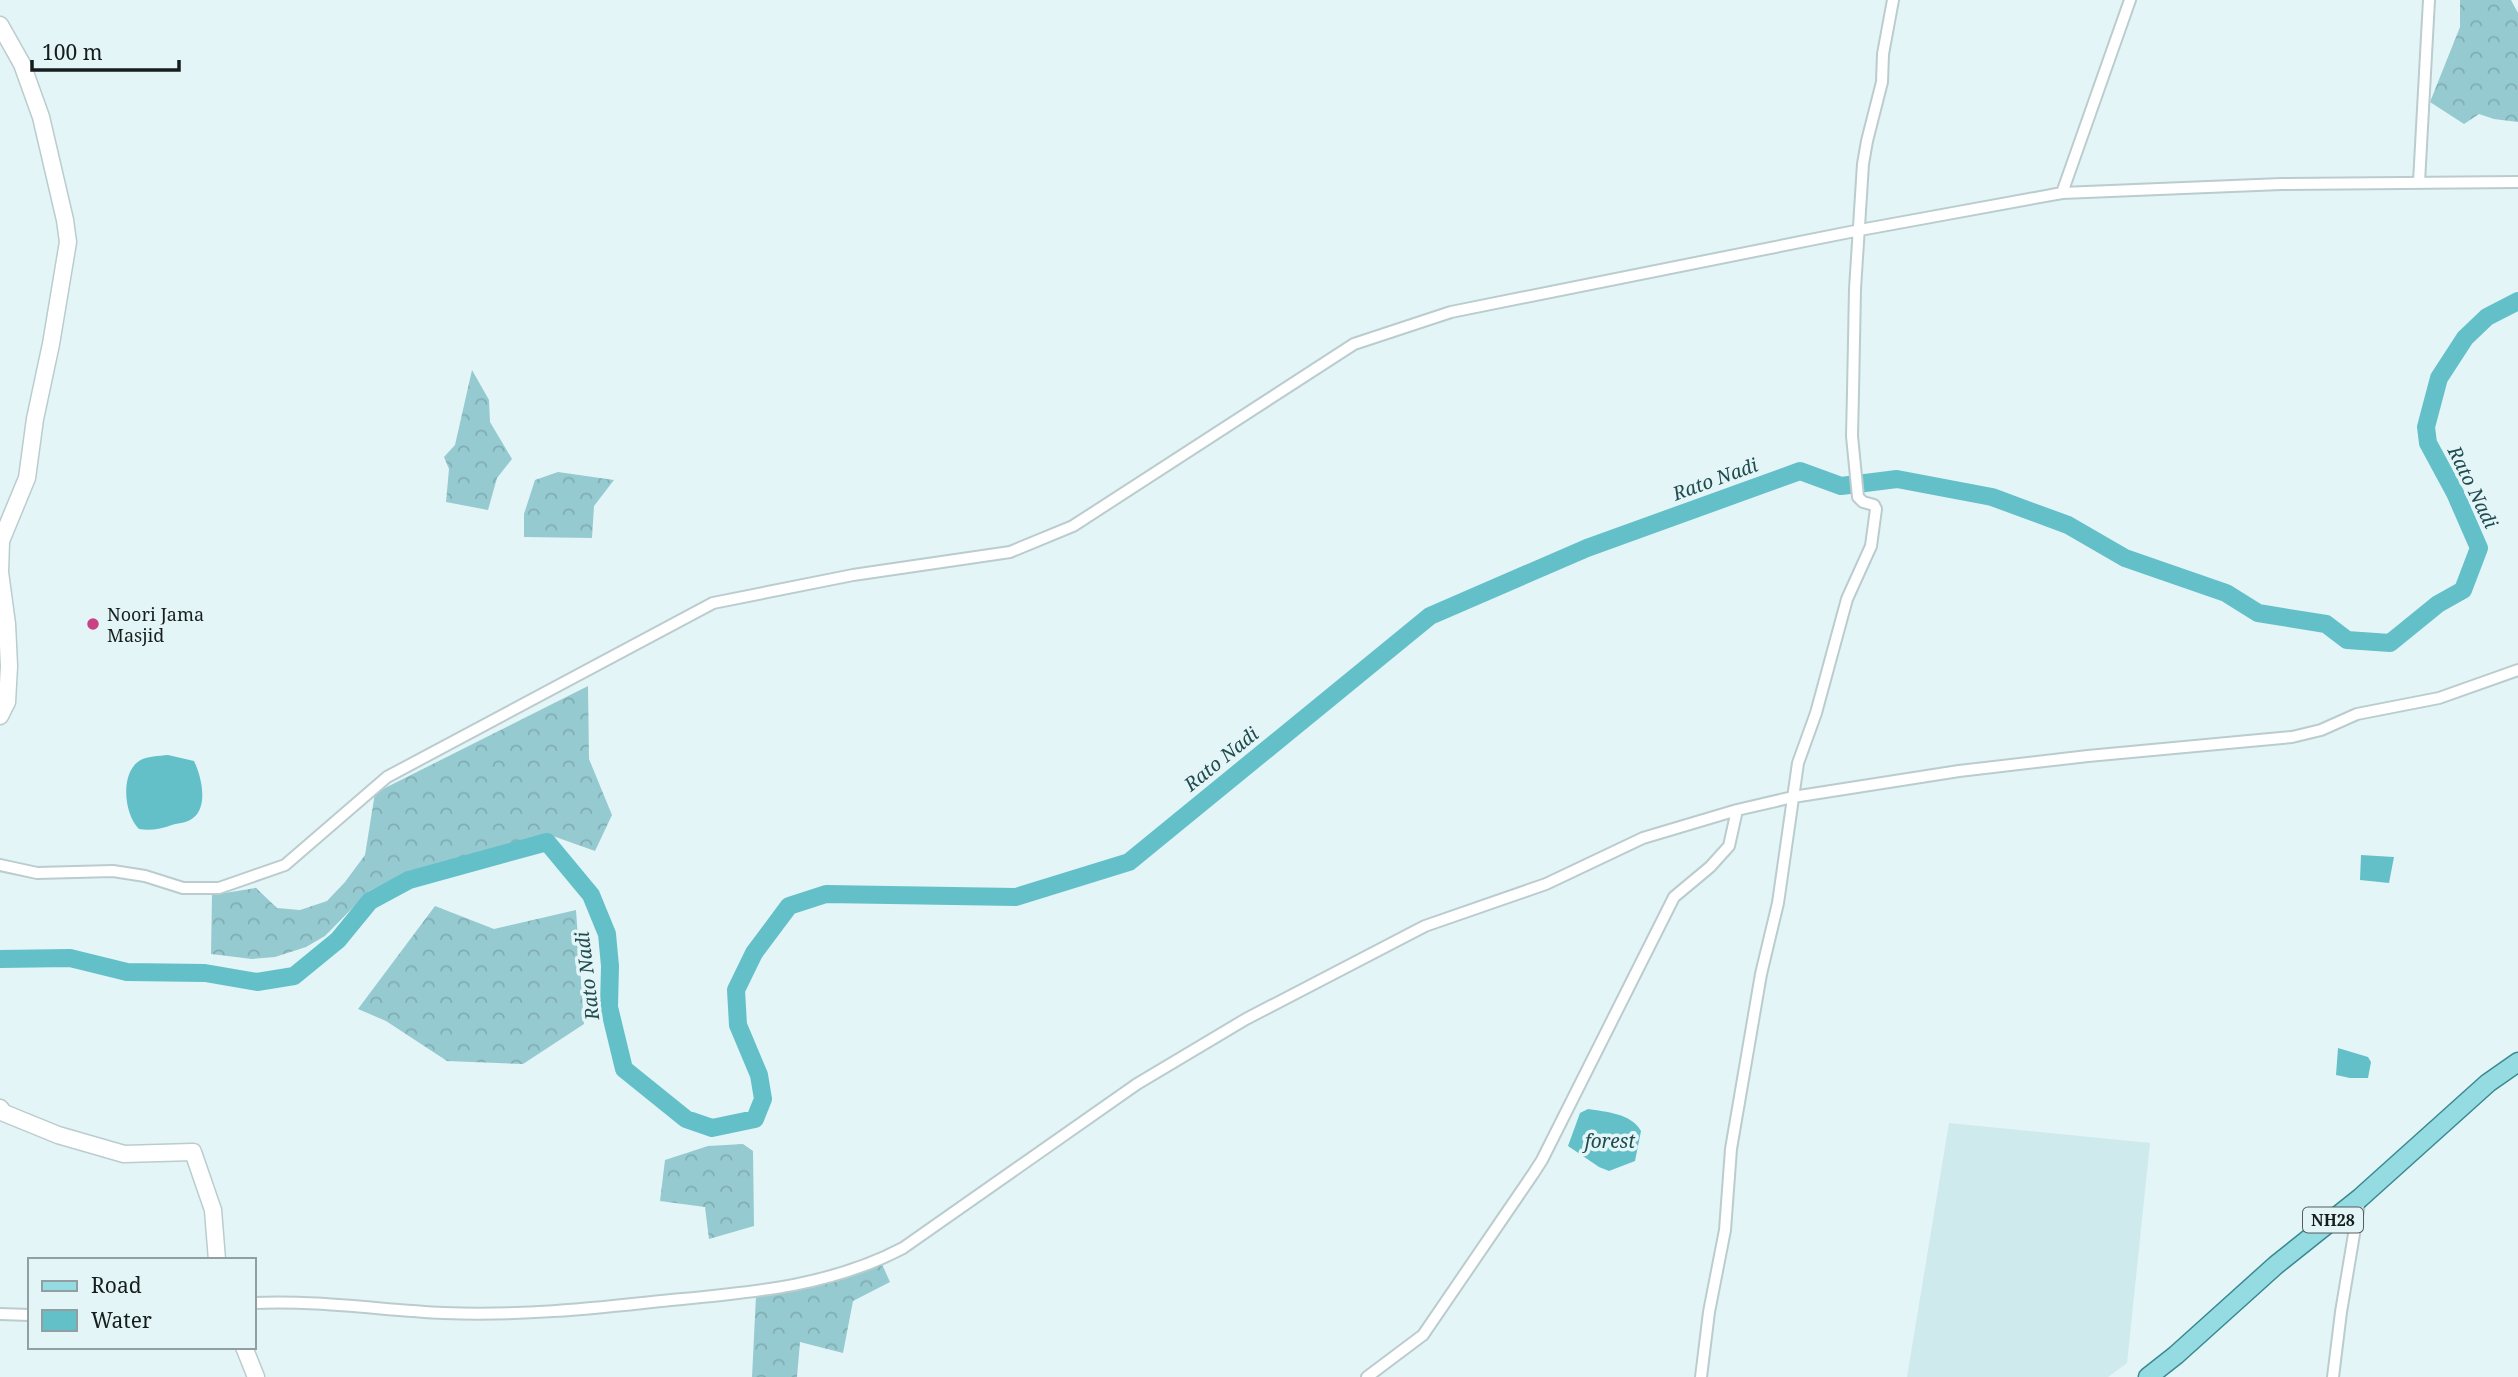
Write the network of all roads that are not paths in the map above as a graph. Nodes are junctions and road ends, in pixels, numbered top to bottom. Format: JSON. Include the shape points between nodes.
{"nodes":[{"id":1,"x":1893,"y":0,"type":"edge"},
{"id":2,"x":2130,"y":0,"type":"edge"},
{"id":3,"x":2429,"y":0,"type":"edge"},
{"id":4,"x":0,"y":25,"type":"edge"},
{"id":5,"x":2518,"y":182,"type":"edge"},
{"id":6,"x":2419,"y":183,"type":"junction"},
{"id":7,"x":2062,"y":193,"type":"junction"},
{"id":8,"x":1860,"y":230,"type":"junction"},
{"id":9,"x":3,"y":608,"type":"edge"},
{"id":10,"x":2518,"y":670,"type":"edge"},
{"id":11,"x":0,"y":716,"type":"edge"},
{"id":12,"x":1793,"y":797,"type":"junction"},
{"id":13,"x":1737,"y":810,"type":"junction"},
{"id":14,"x":0,"y":865,"type":"edge"},
{"id":15,"x":2518,"y":1062,"type":"edge"},
{"id":16,"x":0,"y":1108,"type":"edge"},
{"id":17,"x":2360,"y":1198,"type":"junction"},
{"id":18,"x":217,"y":1258,"type":"edge"},
{"id":19,"x":256,"y":1303,"type":"edge"},
{"id":20,"x":0,"y":1314,"type":"edge"},
{"id":21,"x":28,"y":1315,"type":"edge"},
{"id":22,"x":245,"y":1349,"type":"edge"},
{"id":23,"x":256,"y":1377,"type":"edge"},
{"id":24,"x":1367,"y":1377,"type":"edge"},
{"id":25,"x":1702,"y":1377,"type":"edge"},
{"id":26,"x":2148,"y":1377,"type":"edge"},
{"id":27,"x":2333,"y":1377,"type":"edge"}],
"edges":[{"from":1,"to":8,"type":"street","via":[[1882,82],[1863,164]]},
{"from":2,"to":7,"type":"street"},
{"from":3,"to":6,"type":"street"},
{"from":4,"to":9,"type":"street","via":[[22,64],[41,117],[68,242],[26,478],[1,541]]},
{"from":5,"to":6,"type":"street"},
{"from":6,"to":7,"type":"street"},
{"from":7,"to":8,"type":"street"},
{"from":8,"to":12,"type":"street","via":[[1853,436],[1858,497],[1876,509],[1871,546],[1847,599],[1798,763]]},
{"from":8,"to":14,"type":"street","via":[[1451,312],[1354,344],[1073,526],[1010,552],[853,575],[713,603],[387,777],[285,865],[219,888],[183,888],[113,871],[37,873]]},
{"from":9,"to":11,"type":"street","via":[[9,666],[7,702]]},
{"from":10,"to":12,"type":"street","via":[[2439,698],[2357,714],[2292,737],[1959,771]]},
{"from":12,"to":13,"type":"street"},
{"from":12,"to":25,"type":"street","via":[[1778,903],[1731,1149],[1725,1230]]},
{"from":13,"to":19,"type":"street","via":[[1643,838],[1546,884],[1425,926],[1191,1050],[903,1248],[846,1272],[767,1290],[541,1311],[449,1313],[305,1302]]},
{"from":13,"to":24,"type":"street","via":[[1724,852],[1674,897],[1537,1167],[1423,1335]]},
{"from":15,"to":17,"type":"main road","number":"NH28","via":[[2488,1083]]},
{"from":16,"to":18,"type":"street","via":[[58,1135],[124,1154],[193,1152],[213,1210]]},
{"from":17,"to":26,"type":"main road","number":"NH28"},
{"from":17,"to":27,"type":"street"},
{"from":20,"to":21,"type":"street"},
{"from":22,"to":23,"type":"street"}]}
